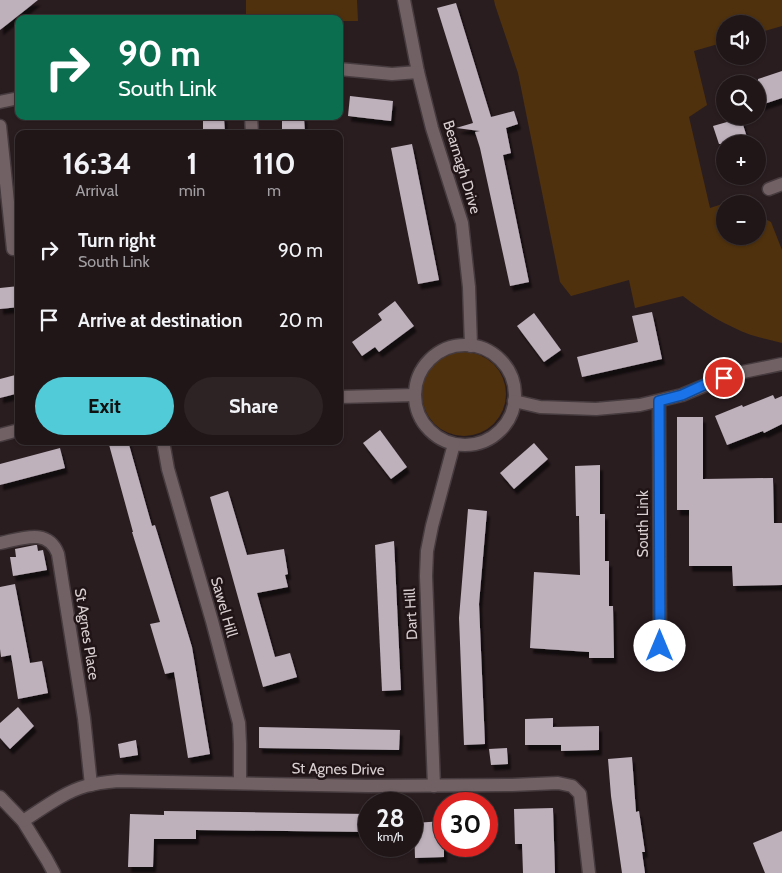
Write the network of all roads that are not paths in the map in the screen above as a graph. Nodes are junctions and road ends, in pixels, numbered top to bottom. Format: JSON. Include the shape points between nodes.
{"nodes":[{"id":1,"x":404,"y":0,"type":"edge"},
{"id":2,"x":343,"y":69,"type":"edge"},
{"id":3,"x":418,"y":72,"type":"junction"},
{"id":4,"x":15,"y":99,"type":"edge"},
{"id":5,"x":0,"y":102,"type":"edge"},
{"id":6,"x":0,"y":126,"type":"edge"},
{"id":7,"x":782,"y":184,"type":"edge"},
{"id":8,"x":769,"y":189,"type":"dead end"},
{"id":9,"x":15,"y":241,"type":"edge"},
{"id":10,"x":15,"y":249,"type":"edge"},
{"id":11,"x":0,"y":250,"type":"edge"},
{"id":12,"x":471,"y":346,"type":"junction"},
{"id":13,"x":782,"y":364,"type":"edge"},
{"id":14,"x":415,"y":395,"type":"junction"},
{"id":15,"x":343,"y":397,"type":"edge"},
{"id":16,"x":514,"y":401,"type":"junction"},
{"id":17,"x":659,"y":401,"type":"junction"},
{"id":18,"x":15,"y":431,"type":"edge"},
{"id":19,"x":0,"y":435,"type":"edge"},
{"id":20,"x":454,"y":444,"type":"junction"},
{"id":21,"x":164,"y":445,"type":"edge"},
{"id":22,"x":0,"y":543,"type":"edge"},
{"id":23,"x":660,"y":646,"type":"dead end"},
{"id":24,"x":240,"y":783,"type":"junction"},
{"id":25,"x":91,"y":785,"type":"junction"},
{"id":26,"x":434,"y":786,"type":"junction"},
{"id":27,"x":0,"y":797,"type":"edge"},
{"id":28,"x":22,"y":821,"type":"junction"},
{"id":29,"x":54,"y":873,"type":"edge"},
{"id":30,"x":589,"y":873,"type":"edge"}],
"edges":[{"from":1,"to":3,"type":"street","name":"Bearnagh Drive"},
{"from":2,"to":3,"type":"street","via":[[392,74]]},
{"from":3,"to":12,"type":"street","name":"Bearnagh Drive","via":[[462,223]]},
{"from":4,"to":5,"type":"street"},
{"from":6,"to":9,"type":"street"},
{"from":7,"to":8,"type":"street"},
{"from":10,"to":11,"type":"street"},
{"from":12,"to":14,"type":"street","via":[[443,350],[432,358],[417,381]]},
{"from":12,"to":16,"type":"street","via":[[495,355],[504,364],[511,376]]},
{"from":13,"to":17,"type":"street","via":[[743,372]]},
{"from":14,"to":15,"type":"street"},
{"from":14,"to":20,"type":"street","via":[[416,406],[426,426]]},
{"from":16,"to":17,"type":"street","via":[[596,409]]},
{"from":16,"to":20,"type":"street","via":[[506,423],[489,439],[466,445]]},
{"from":17,"to":23,"type":"street","name":"South Link"},
{"from":18,"to":19,"type":"street"},
{"from":20,"to":26,"type":"street","name":"Dart Hill","via":[[426,560]]},
{"from":21,"to":24,"type":"street","name":"Sawel Hill","via":[[238,723]]},
{"from":22,"to":25,"type":"street","name":"St Agnes Place","via":[[40,537],[55,546],[84,718]]},
{"from":24,"to":25,"type":"street","name":"St Agnes Drive","via":[[118,781]]},
{"from":24,"to":26,"type":"street","name":"St Agnes Drive"},
{"from":25,"to":28,"type":"street","name":"St Agnes Drive","via":[[64,796]]},
{"from":26,"to":30,"type":"street","name":"St Agnes Drive","via":[[558,783],[572,786],[580,794]]},
{"from":27,"to":28,"type":"street"},
{"from":28,"to":29,"type":"street"}]}
